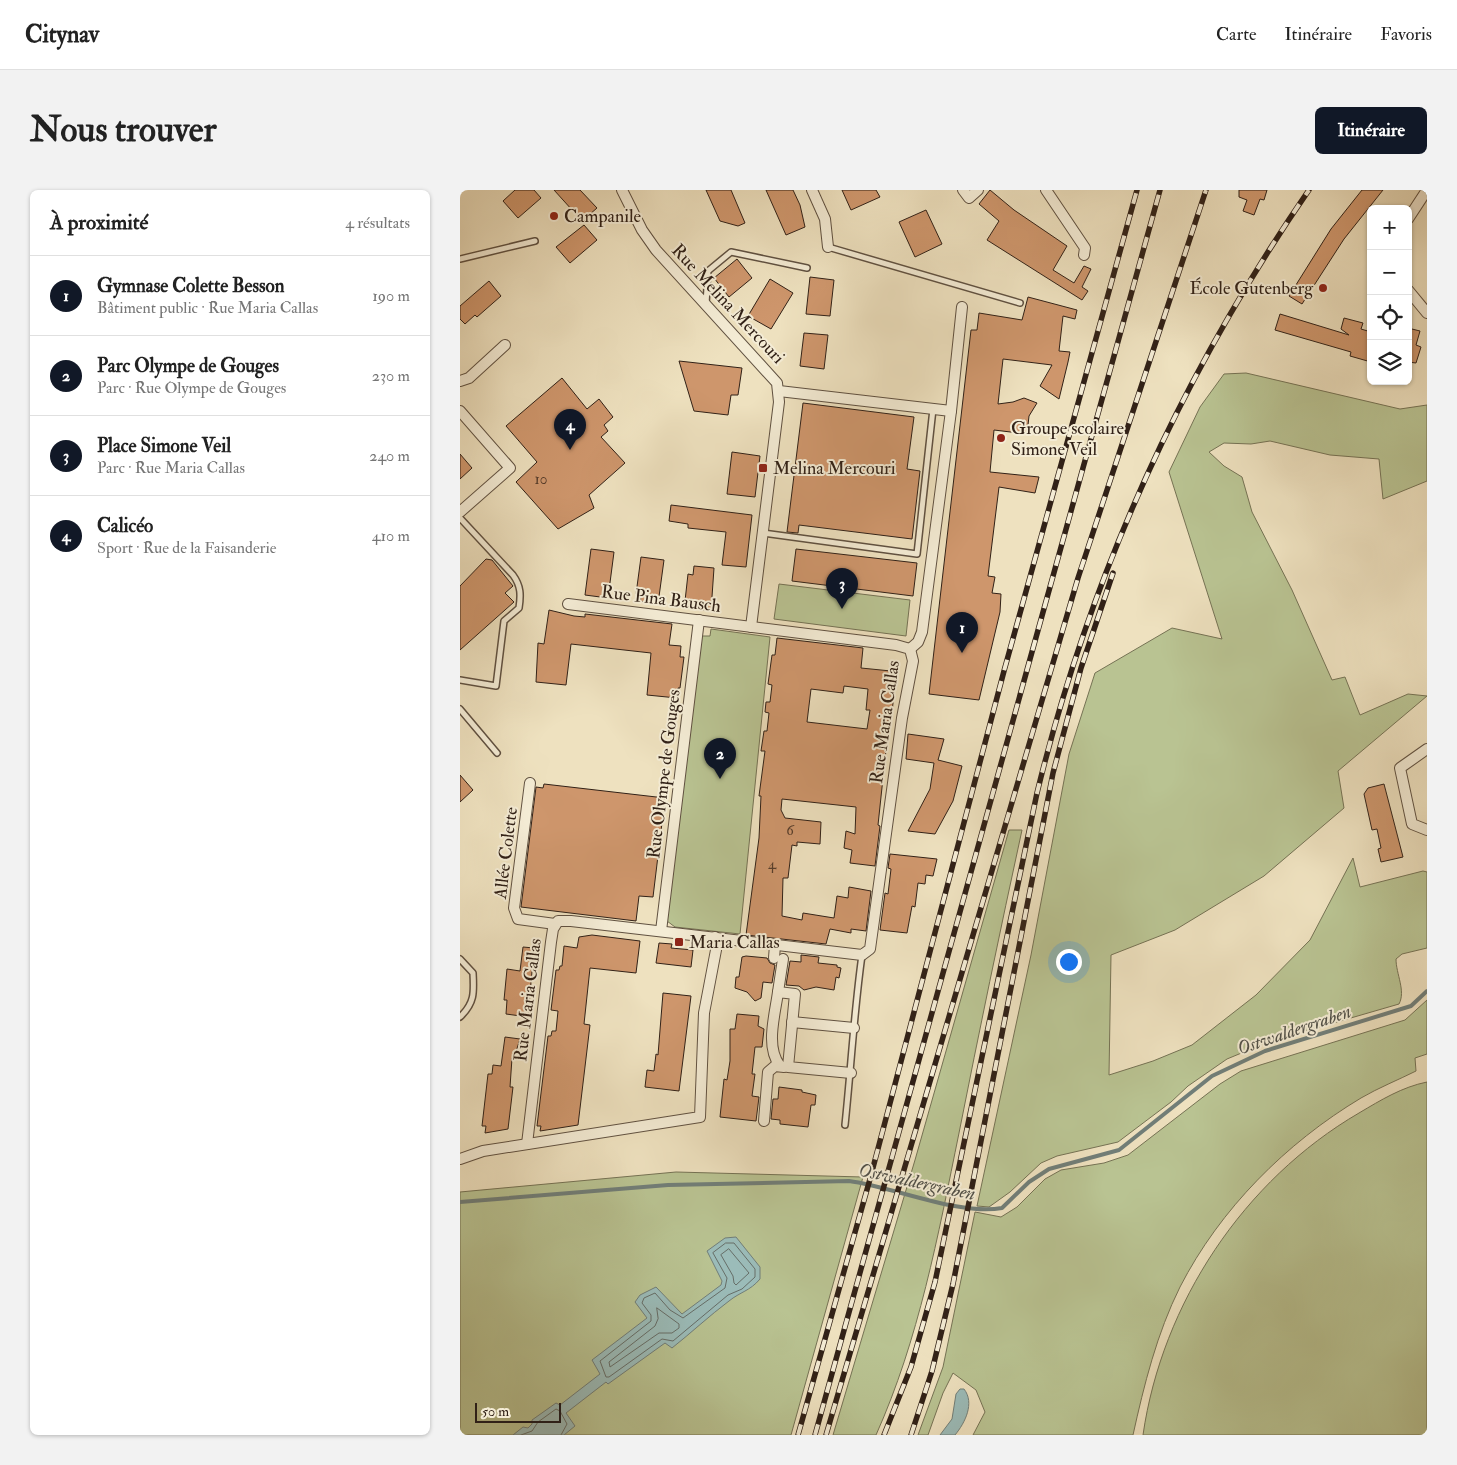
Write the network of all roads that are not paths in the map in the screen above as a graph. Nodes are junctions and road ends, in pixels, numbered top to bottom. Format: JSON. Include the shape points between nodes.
{"nodes":[{"id":1,"x":622,"y":190,"type":"edge"},
{"id":2,"x":812,"y":190,"type":"edge"},
{"id":3,"x":963,"y":190,"type":"edge"},
{"id":4,"x":978,"y":190,"type":"edge"},
{"id":5,"x":1046,"y":190,"type":"edge"},
{"id":6,"x":1427,"y":190,"type":"edge"},
{"id":7,"x":1412,"y":213,"type":"edge"},
{"id":8,"x":535,"y":240,"type":"dead end"},
{"id":9,"x":828,"y":247,"type":"joint"},
{"id":10,"x":1084,"y":255,"type":"dead end"},
{"id":11,"x":460,"y":259,"type":"edge"},
{"id":12,"x":807,"y":268,"type":"dead end"},
{"id":13,"x":1412,"y":295,"type":"edge"},
{"id":14,"x":1020,"y":303,"type":"dead end"},
{"id":15,"x":706,"y":304,"type":"junction"},
{"id":16,"x":962,"y":307,"type":"dead end"},
{"id":17,"x":1427,"y":313,"type":"edge"},
{"id":18,"x":505,"y":345,"type":"dead end"},
{"id":19,"x":460,"y":381,"type":"edge"},
{"id":20,"x":779,"y":391,"type":"junction"},
{"id":21,"x":933,"y":409,"type":"junction"},
{"id":22,"x":460,"y":411,"type":"edge"},
{"id":23,"x":951,"y":412,"type":"junction"},
{"id":24,"x":460,"y":512,"type":"edge"},
{"id":25,"x":460,"y":518,"type":"edge"},
{"id":26,"x":762,"y":533,"type":"junction"},
{"id":27,"x":568,"y":604,"type":"dead end"},
{"id":28,"x":699,"y":620,"type":"junction"},
{"id":29,"x":751,"y":627,"type":"junction"},
{"id":30,"x":910,"y":649,"type":"junction"},
{"id":31,"x":460,"y":680,"type":"edge"},
{"id":32,"x":460,"y":710,"type":"edge"},
{"id":33,"x":1427,"y":749,"type":"edge"},
{"id":34,"x":497,"y":753,"type":"dead end"},
{"id":35,"x":530,"y":783,"type":"dead end"},
{"id":36,"x":1427,"y":830,"type":"edge"},
{"id":37,"x":555,"y":924,"type":"junction"},
{"id":38,"x":661,"y":931,"type":"junction"},
{"id":39,"x":715,"y":938,"type":"junction"},
{"id":40,"x":775,"y":945,"type":"junction"},
{"id":41,"x":862,"y":955,"type":"junction"},
{"id":42,"x":460,"y":960,"type":"edge"},
{"id":43,"x":778,"y":992,"type":"junction"},
{"id":44,"x":460,"y":1017,"type":"edge"},
{"id":45,"x":792,"y":1028,"type":"junction"},
{"id":46,"x":854,"y":1028,"type":"junction"},
{"id":47,"x":773,"y":1030,"type":"junction"},
{"id":48,"x":784,"y":1067,"type":"junction"},
{"id":49,"x":851,"y":1074,"type":"junction"},
{"id":50,"x":764,"y":1121,"type":"dead end"},
{"id":51,"x":845,"y":1125,"type":"dead end"},
{"id":52,"x":527,"y":1144,"type":"junction"},
{"id":53,"x":460,"y":1158,"type":"edge"}],
"edges":[{"from":1,"to":15,"type":"street","name":"Rue Melina Mercouri","via":[[649,241]]},
{"from":2,"to":9,"type":"street","via":[[825,219]]},
{"from":3,"to":4,"type":"street","via":[[969,198]]},
{"from":5,"to":10,"type":"street","via":[[1085,248]]},
{"from":6,"to":7,"type":"street"},
{"from":8,"to":11,"type":"lane"},
{"from":9,"to":14,"type":"lane"},
{"from":12,"to":15,"type":"lane","via":[[730,252],[708,271]]},
{"from":13,"to":17,"type":"street"},
{"from":15,"to":20,"type":"street","name":"Rue Melina Mercouri","via":[[774,378]]},
{"from":16,"to":23,"type":"street"},
{"from":18,"to":19,"type":"street","via":[[469,378]]},
{"from":20,"to":21,"type":"street"},
{"from":20,"to":26,"type":"street","name":"Rue Melina Mercouri"},
{"from":21,"to":23,"type":"street"},
{"from":21,"to":26,"type":"lane","via":[[917,554]]},
{"from":22,"to":24,"type":"street","via":[[510,468]]},
{"from":23,"to":30,"type":"street","via":[[922,632]]},
{"from":25,"to":31,"type":"lane","via":[[513,575],[519,583],[520,597],[519,608],[504,620],[496,686]]},
{"from":26,"to":29,"type":"street","name":"Rue Melina Mercouri"},
{"from":27,"to":28,"type":"street","name":"Rue Pina Bausch"},
{"from":28,"to":29,"type":"street","name":"Rue Pina Bausch"},
{"from":28,"to":38,"type":"street","name":"Rue Olympe de Gouges"},
{"from":29,"to":30,"type":"street","name":"Rue Maria Callas"},
{"from":30,"to":41,"type":"street","name":"Rue Maria Callas","via":[[913,661],[870,949]]},
{"from":32,"to":34,"type":"lane"},
{"from":33,"to":36,"type":"street","via":[[1400,768],[1412,824]]},
{"from":35,"to":37,"type":"street","name":"Allée Colette","via":[[514,908],[518,919]]},
{"from":37,"to":38,"type":"street","name":"Rue Maria Callas","via":[[571,920]]},
{"from":37,"to":52,"type":"street","name":"Rue Maria Callas"},
{"from":38,"to":39,"type":"street","name":"Rue Maria Callas"},
{"from":39,"to":40,"type":"street","name":"Rue Maria Callas"},
{"from":39,"to":52,"type":"street","via":[[716,950],[704,1013],[700,1117]]},
{"from":40,"to":41,"type":"street","name":"Rue Maria Callas"},
{"from":40,"to":43,"type":"street"},
{"from":41,"to":46,"type":"lane","name":"Rue Maria Callas"},
{"from":42,"to":44,"type":"lane","via":[[473,973],[474,992],[469,1009]]},
{"from":43,"to":45,"type":"street","via":[[796,994]]},
{"from":43,"to":47,"type":"street"},
{"from":45,"to":46,"type":"street"},
{"from":45,"to":47,"type":"street"},
{"from":45,"to":48,"type":"street"},
{"from":46,"to":49,"type":"lane","name":"Rue Maria Callas"},
{"from":47,"to":48,"type":"street","via":[[773,1053]]},
{"from":48,"to":49,"type":"street"},
{"from":48,"to":50,"type":"street","via":[[774,1066],[768,1072]]},
{"from":49,"to":51,"type":"lane","name":"Rue Maria Callas"},
{"from":52,"to":53,"type":"street"}]}
